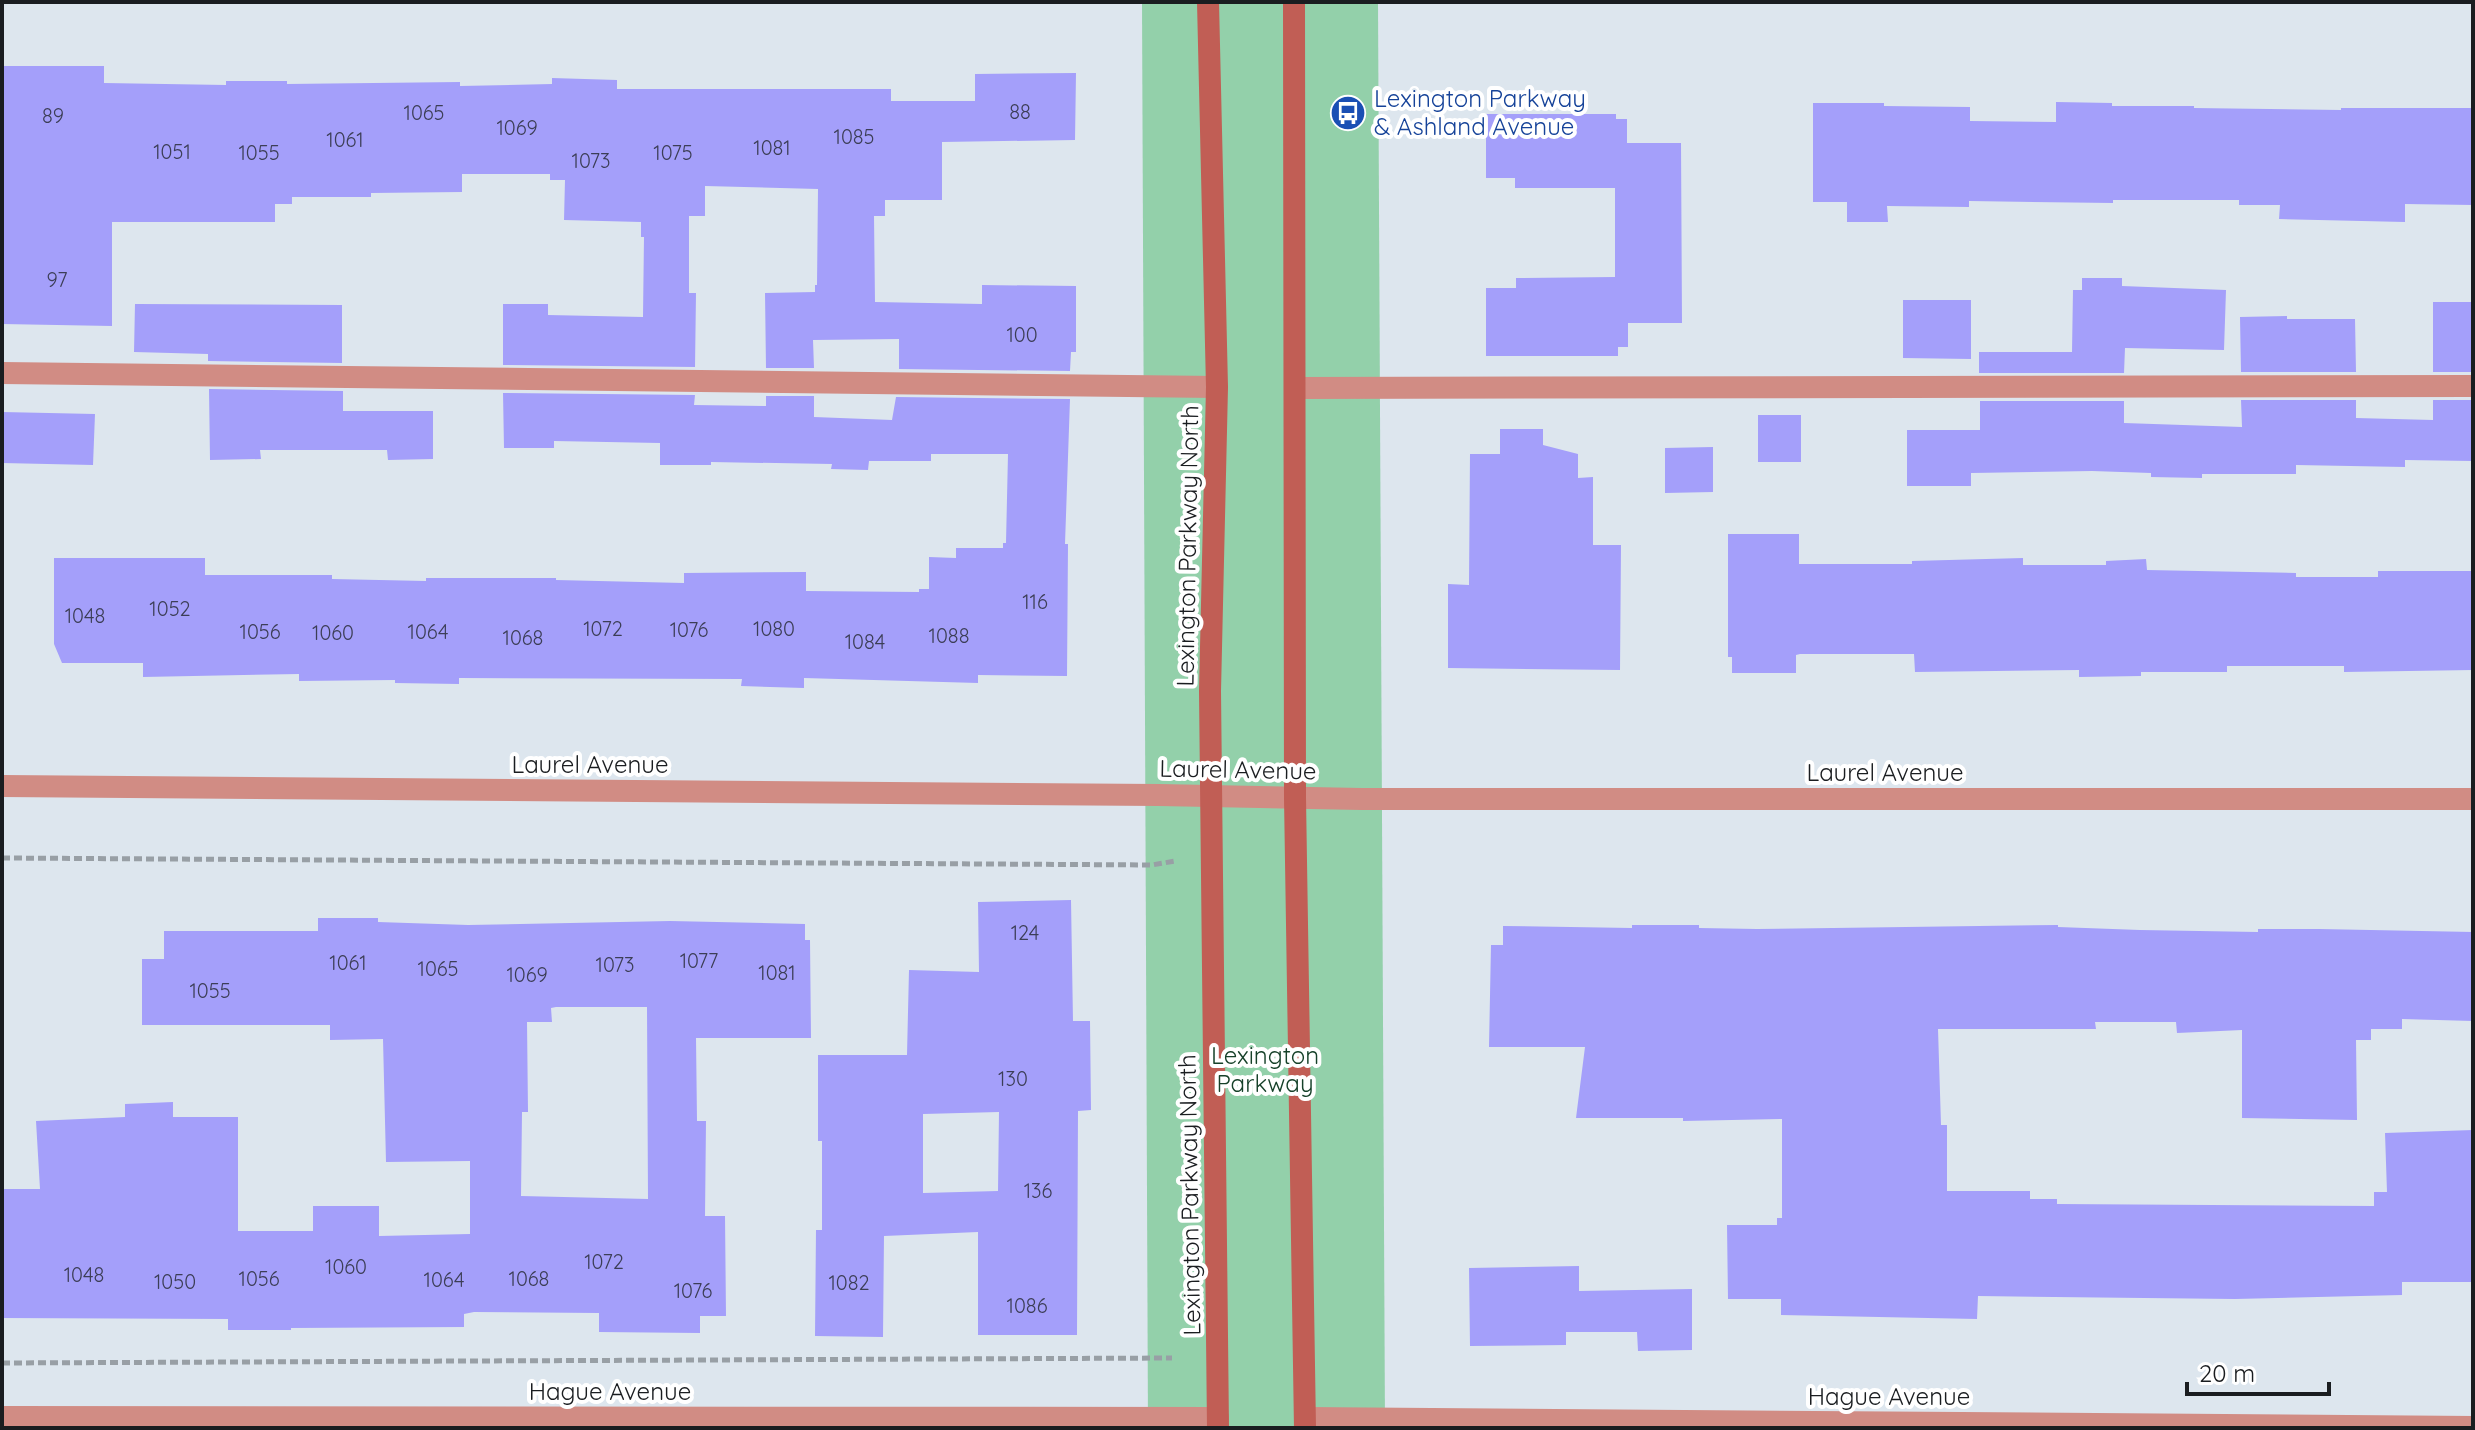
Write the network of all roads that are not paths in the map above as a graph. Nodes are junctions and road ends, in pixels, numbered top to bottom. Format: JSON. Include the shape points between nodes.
{"nodes":[{"id":1,"x":1208,"y":2,"type":"edge"},
{"id":2,"x":1294,"y":2,"type":"edge"},
{"id":3,"x":2,"y":373,"type":"edge"},
{"id":4,"x":2473,"y":386,"type":"edge"},
{"id":5,"x":1217,"y":387,"type":"junction"},
{"id":6,"x":1297,"y":388,"type":"junction"},
{"id":7,"x":2,"y":786,"type":"edge"},
{"id":8,"x":1212,"y":795,"type":"junction"},
{"id":9,"x":1295,"y":798,"type":"junction"},
{"id":10,"x":2473,"y":799,"type":"edge"},
{"id":11,"x":2,"y":1417,"type":"edge"},
{"id":12,"x":1218,"y":1423,"type":"edge"},
{"id":13,"x":1306,"y":1423,"type":"edge"},
{"id":14,"x":2473,"y":1427,"type":"edge"}],
"edges":[{"from":1,"to":5,"type":"main road","name":"Lexington Parkway North"},
{"from":2,"to":6,"type":"main road"},
{"from":3,"to":5,"type":"street"},
{"from":4,"to":6,"type":"street"},
{"from":5,"to":8,"type":"main road","name":"Lexington Parkway North"},
{"from":6,"to":9,"type":"main road"},
{"from":7,"to":8,"type":"street","name":"Laurel Avenue"},
{"from":8,"to":9,"type":"street","name":"Laurel Avenue"},
{"from":8,"to":12,"type":"main road","name":"Lexington Parkway North"},
{"from":9,"to":10,"type":"street","name":"Laurel Avenue"},
{"from":9,"to":13,"type":"main road"},
{"from":11,"to":12,"type":"street","name":"Hague Avenue"},
{"from":13,"to":14,"type":"street","name":"Hague Avenue"}]}
